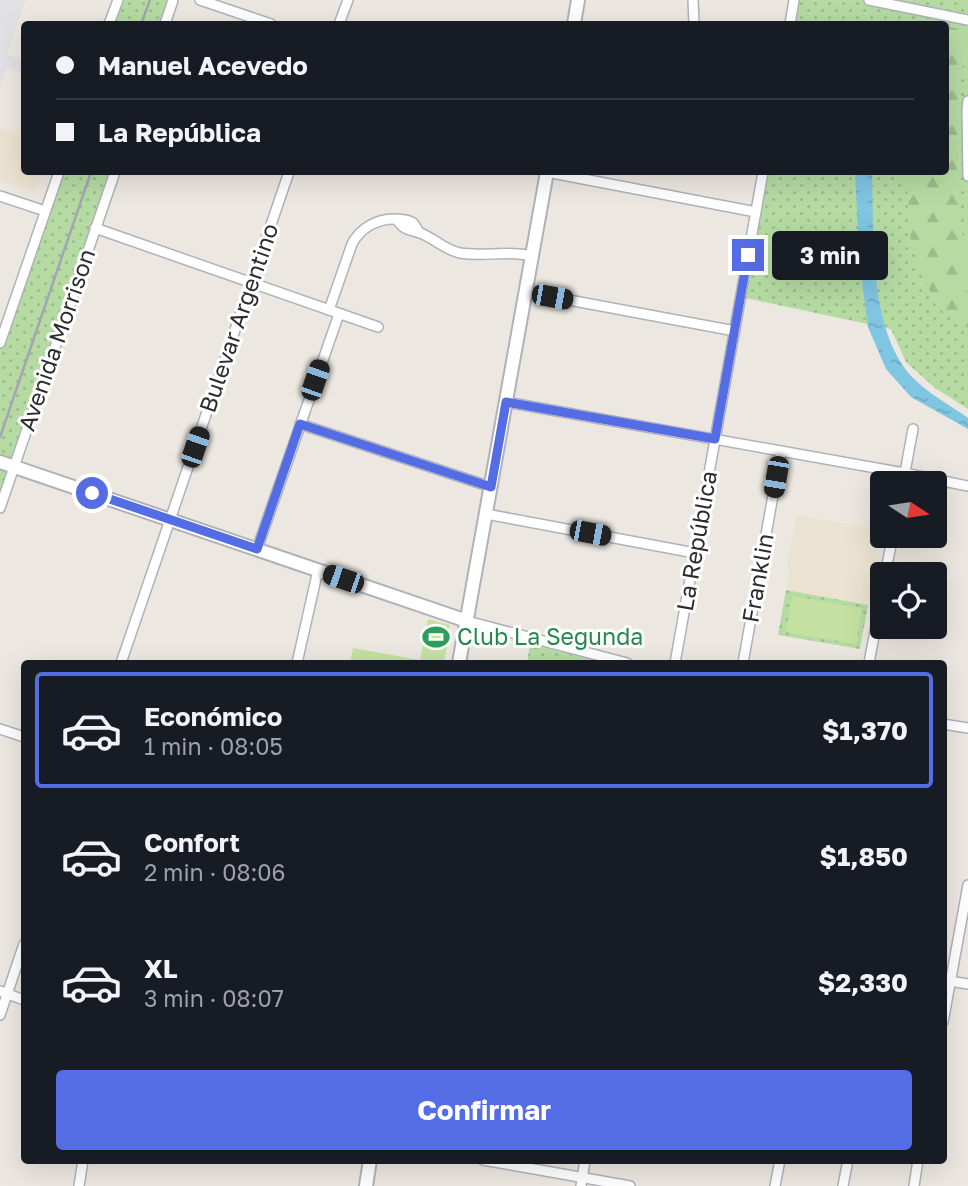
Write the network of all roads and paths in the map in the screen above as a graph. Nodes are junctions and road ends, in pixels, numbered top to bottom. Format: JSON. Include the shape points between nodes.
{"nodes":[{"id":1,"x":118,"y":0,"type":"edge"},
{"id":2,"x":173,"y":0,"type":"edge"},
{"id":3,"x":200,"y":0,"type":"edge"},
{"id":4,"x":348,"y":0,"type":"edge"},
{"id":5,"x":578,"y":0,"type":"edge"},
{"id":6,"x":693,"y":0,"type":"edge"},
{"id":7,"x":794,"y":0,"type":"edge"},
{"id":8,"x":869,"y":0,"type":"edge"},
{"id":9,"x":968,"y":20,"type":"edge"},
{"id":10,"x":110,"y":21,"type":"edge"},
{"id":11,"x":165,"y":21,"type":"edge"},
{"id":12,"x":262,"y":21,"type":"edge"},
{"id":13,"x":341,"y":21,"type":"edge"},
{"id":14,"x":574,"y":21,"type":"edge"},
{"id":15,"x":694,"y":21,"type":"edge"},
{"id":16,"x":790,"y":21,"type":"edge"},
{"id":17,"x":968,"y":102,"type":"edge"},
{"id":18,"x":58,"y":175,"type":"edge"},
{"id":19,"x":113,"y":175,"type":"edge"},
{"id":20,"x":288,"y":175,"type":"edge"},
{"id":21,"x":546,"y":175,"type":"edge"},
{"id":22,"x":563,"y":175,"type":"edge"},
{"id":23,"x":762,"y":175,"type":"edge"},
{"id":24,"x":968,"y":176,"type":"edge"},
{"id":25,"x":0,"y":196,"type":"edge"},
{"id":26,"x":45,"y":211,"type":"junction"},
{"id":27,"x":756,"y":212,"type":"junction"},
{"id":28,"x":95,"y":228,"type":"junction"},
{"id":29,"x":532,"y":256,"type":"junction"},
{"id":30,"x":251,"y":283,"type":"junction"},
{"id":31,"x":526,"y":292,"type":"junction"},
{"id":32,"x":329,"y":310,"type":"junction"},
{"id":33,"x":339,"y":314,"type":"junction"},
{"id":34,"x":378,"y":327,"type":"dead end"},
{"id":35,"x":735,"y":331,"type":"junction"},
{"id":36,"x":0,"y":343,"type":"edge"},
{"id":37,"x":506,"y":402,"type":"junction"},
{"id":38,"x":300,"y":424,"type":"junction"},
{"id":39,"x":913,"y":429,"type":"dead end"},
{"id":40,"x":715,"y":439,"type":"junction"},
{"id":41,"x":781,"y":451,"type":"junction"},
{"id":42,"x":0,"y":462,"type":"edge"},
{"id":43,"x":14,"y":467,"type":"junction"},
{"id":44,"x":872,"y":471,"type":"edge"},
{"id":45,"x":905,"y":471,"type":"edge"},
{"id":46,"x":947,"y":483,"type":"edge"},
{"id":47,"x":968,"y":486,"type":"edge"},
{"id":48,"x":491,"y":487,"type":"junction"},
{"id":49,"x":0,"y":508,"type":"edge"},
{"id":50,"x":486,"y":514,"type":"junction"},
{"id":51,"x":170,"y":519,"type":"junction"},
{"id":52,"x":257,"y":549,"type":"junction"},
{"id":53,"x":695,"y":553,"type":"junction"},
{"id":54,"x":318,"y":570,"type":"junction"},
{"id":55,"x":467,"y":621,"type":"junction"},
{"id":56,"x":873,"y":639,"type":"edge"},
{"id":57,"x":122,"y":660,"type":"edge"},
{"id":58,"x":298,"y":660,"type":"edge"},
{"id":59,"x":460,"y":660,"type":"edge"},
{"id":60,"x":616,"y":660,"type":"edge"},
{"id":61,"x":676,"y":660,"type":"edge"},
{"id":62,"x":744,"y":660,"type":"edge"},
{"id":63,"x":870,"y":660,"type":"edge"},
{"id":64,"x":947,"y":725,"type":"edge"},
{"id":65,"x":968,"y":728,"type":"edge"},
{"id":66,"x":0,"y":729,"type":"edge"},
{"id":67,"x":21,"y":736,"type":"edge"},
{"id":68,"x":968,"y":885,"type":"edge"},
{"id":69,"x":966,"y":906,"type":"edge"},
{"id":70,"x":21,"y":951,"type":"edge"},
{"id":71,"x":947,"y":981,"type":"edge"},
{"id":72,"x":968,"y":984,"type":"edge"},
{"id":73,"x":4,"y":992,"type":"edge"},
{"id":74,"x":21,"y":999,"type":"edge"},
{"id":75,"x":0,"y":1015,"type":"edge"},
{"id":76,"x":82,"y":1164,"type":"edge"},
{"id":77,"x":369,"y":1164,"type":"edge"},
{"id":78,"x":501,"y":1164,"type":"edge"},
{"id":79,"x":584,"y":1164,"type":"edge"},
{"id":80,"x":779,"y":1164,"type":"edge"},
{"id":81,"x":847,"y":1164,"type":"edge"},
{"id":82,"x":917,"y":1164,"type":"edge"},
{"id":83,"x":581,"y":1182,"type":"edge"},
{"id":84,"x":79,"y":1186,"type":"edge"},
{"id":85,"x":366,"y":1186,"type":"edge"},
{"id":86,"x":630,"y":1186,"type":"edge"},
{"id":87,"x":775,"y":1186,"type":"edge"},
{"id":88,"x":843,"y":1186,"type":"edge"},
{"id":89,"x":914,"y":1186,"type":"edge"}],
"edges":[{"from":1,"to":10,"type":"street"},
{"from":2,"to":11,"type":"street"},
{"from":3,"to":12,"type":"street"},
{"from":4,"to":13,"type":"street"},
{"from":5,"to":14,"type":"main road"},
{"from":6,"to":15,"type":"street"},
{"from":7,"to":16,"type":"street"},
{"from":8,"to":9,"type":"street"},
{"from":17,"to":24,"type":"street"},
{"from":18,"to":26,"type":"street"},
{"from":19,"to":28,"type":"street","name":"Avenida Morrison"},
{"from":20,"to":30,"type":"street","name":"Bulevar Argentino"},
{"from":21,"to":29,"type":"main road"},
{"from":22,"to":27,"type":"street"},
{"from":23,"to":27,"type":"street","name":"La República"},
{"from":25,"to":26,"type":"street"},
{"from":26,"to":36,"type":"street"},
{"from":27,"to":35,"type":"street","name":"La República"},
{"from":28,"to":30,"type":"street"},
{"from":28,"to":43,"type":"street","name":"Avenida Morrison"},
{"from":29,"to":31,"type":"main road"},
{"from":29,"to":32,"type":"street","via":[[463,254],[419,233],[412,222],[390,218],[356,235]]},
{"from":30,"to":32,"type":"street"},
{"from":30,"to":51,"type":"street","name":"Bulevar Argentino"},
{"from":31,"to":35,"type":"street"},
{"from":31,"to":37,"type":"main road"},
{"from":32,"to":33,"type":"street"},
{"from":33,"to":34,"type":"street"},
{"from":33,"to":38,"type":"street"},
{"from":35,"to":40,"type":"street","name":"La República"},
{"from":37,"to":40,"type":"street"},
{"from":37,"to":48,"type":"main road"},
{"from":38,"to":48,"type":"street"},
{"from":38,"to":52,"type":"street"},
{"from":39,"to":45,"type":"street"},
{"from":40,"to":41,"type":"street"},
{"from":40,"to":53,"type":"street","name":"La República"},
{"from":41,"to":44,"type":"street"},
{"from":41,"to":62,"type":"street","name":"Franklin"},
{"from":42,"to":43,"type":"main road"},
{"from":43,"to":49,"type":"street","name":"Avenida Morrison"},
{"from":43,"to":51,"type":"main road"},
{"from":46,"to":47,"type":"street"},
{"from":48,"to":50,"type":"main road"},
{"from":50,"to":53,"type":"street"},
{"from":50,"to":55,"type":"main road"},
{"from":51,"to":52,"type":"main road"},
{"from":51,"to":57,"type":"street","name":"Bulevar Argentino"},
{"from":52,"to":54,"type":"main road"},
{"from":53,"to":61,"type":"street","name":"La República"},
{"from":54,"to":55,"type":"main road"},
{"from":54,"to":58,"type":"street"},
{"from":55,"to":59,"type":"main road"},
{"from":55,"to":60,"type":"street"},
{"from":56,"to":63,"type":"street"},
{"from":64,"to":65,"type":"street"},
{"from":66,"to":67,"type":"street"},
{"from":68,"to":69,"type":"street"},
{"from":69,"to":71,"type":"street"},
{"from":70,"to":73,"type":"street"},
{"from":71,"to":72,"type":"street"},
{"from":73,"to":74,"type":"street"},
{"from":73,"to":75,"type":"street"},
{"from":76,"to":84,"type":"street"},
{"from":77,"to":85,"type":"main road"},
{"from":78,"to":83,"type":"street"},
{"from":79,"to":83,"type":"street"},
{"from":80,"to":87,"type":"street"},
{"from":81,"to":88,"type":"street"},
{"from":82,"to":89,"type":"street"},
{"from":83,"to":86,"type":"street"}]}
